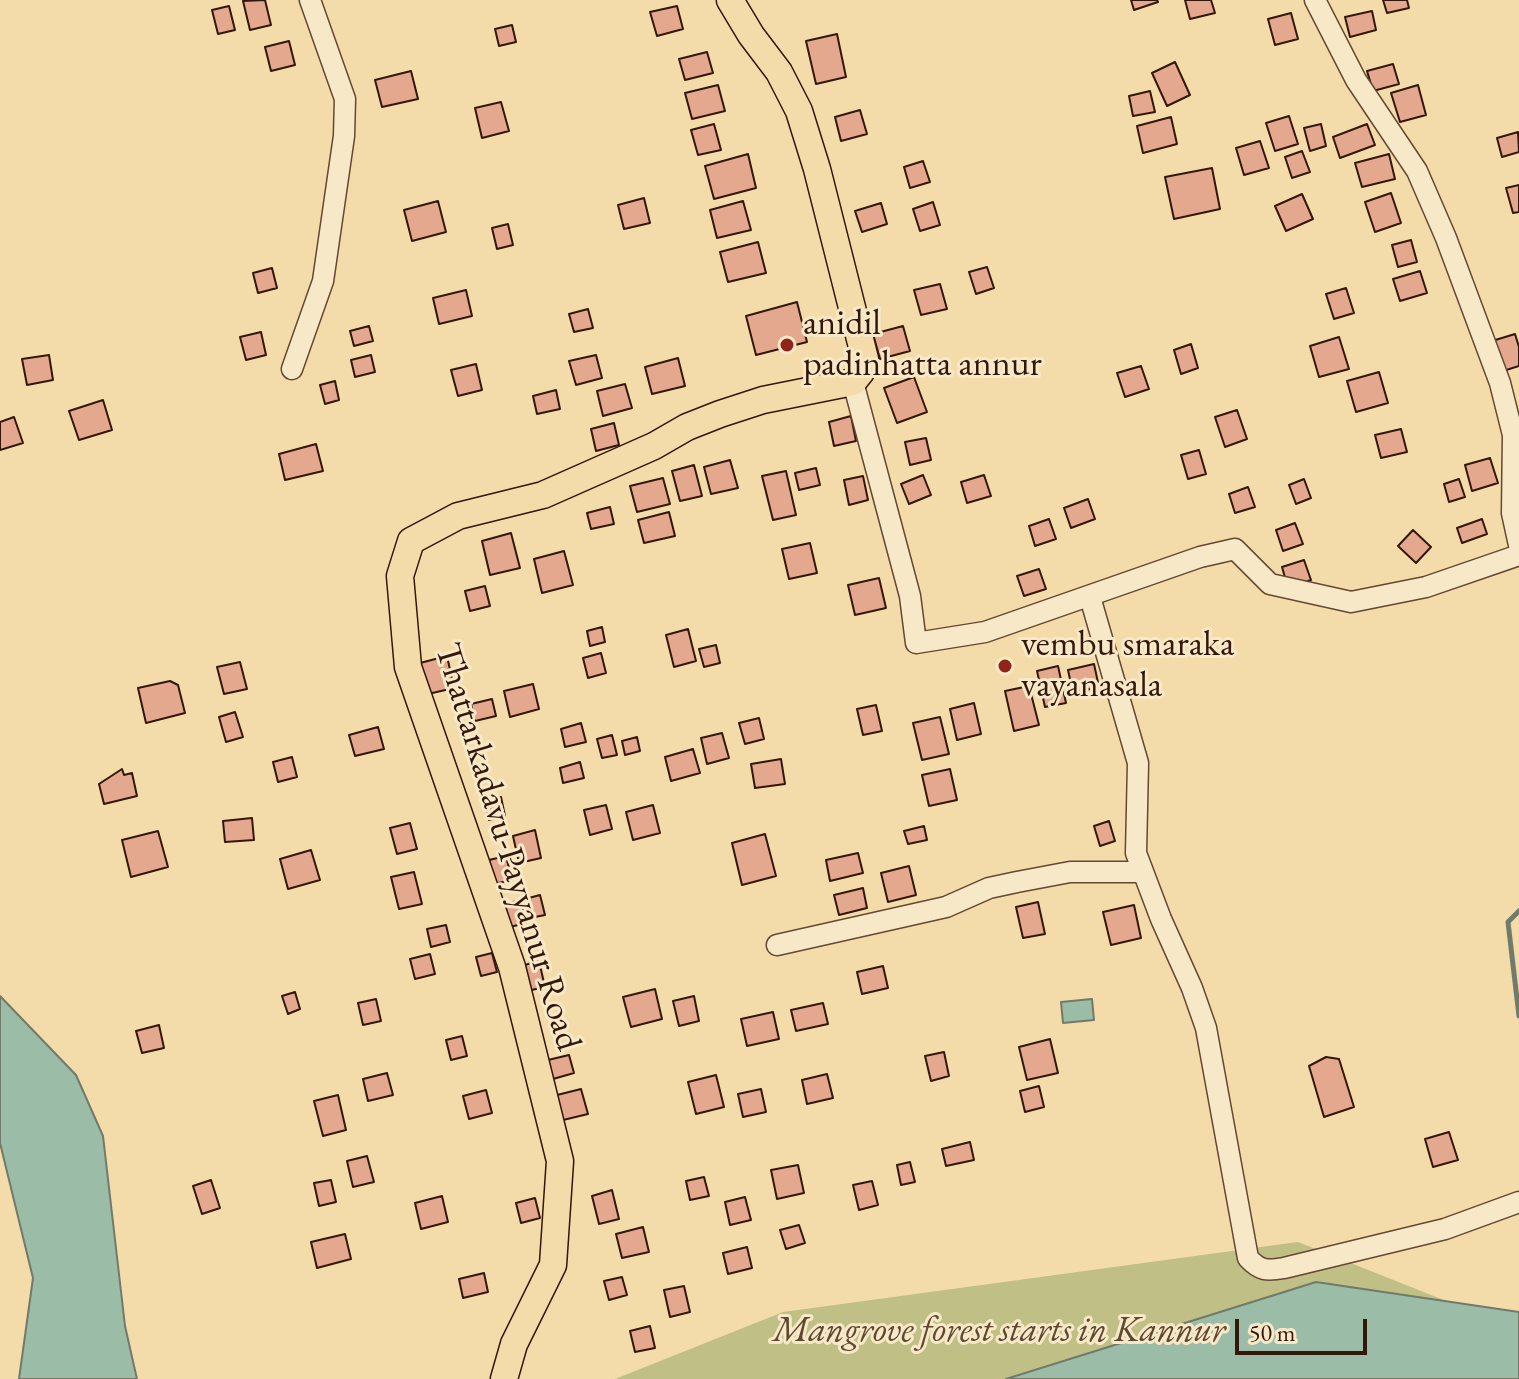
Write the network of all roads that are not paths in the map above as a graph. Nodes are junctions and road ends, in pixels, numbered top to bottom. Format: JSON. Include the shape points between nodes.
{"nodes":[{"id":1,"x":310,"y":0,"type":"edge"},
{"id":2,"x":730,"y":0,"type":"edge"},
{"id":3,"x":1315,"y":0,"type":"edge"},
{"id":4,"x":292,"y":369,"type":"dead end"},
{"id":5,"x":853,"y":382,"type":"junction"},
{"id":6,"x":1519,"y":545,"type":"edge"},
{"id":7,"x":1519,"y":555,"type":"edge"},
{"id":8,"x":1090,"y":597,"type":"junction"},
{"id":9,"x":1143,"y":872,"type":"junction"},
{"id":10,"x":777,"y":945,"type":"dead end"},
{"id":11,"x":1519,"y":1202,"type":"edge"},
{"id":12,"x":504,"y":1379,"type":"edge"}],
"edges":[{"from":1,"to":4,"type":"street","via":[[345,99],[344,136],[323,281]]},
{"from":2,"to":5,"type":"main road","via":[[799,111],[865,359]]},
{"from":3,"to":6,"type":"street","via":[[1356,80],[1417,171],[1446,238],[1500,383],[1513,435],[1512,513]]},
{"from":5,"to":8,"type":"street","via":[[910,596],[916,643],[985,632]]},
{"from":5,"to":12,"type":"main road","name":"Thattarkadavu-Payyanur Road","via":[[720,414],[543,495],[458,516],[411,541],[400,576],[408,667],[512,967],[560,1161],[553,1265],[514,1344]]},
{"from":7,"to":8,"type":"street","via":[[1426,587],[1351,602],[1270,584],[1235,549]]},
{"from":8,"to":9,"type":"street","via":[[1138,763],[1136,853]]},
{"from":9,"to":10,"type":"street","via":[[1070,872],[1017,882],[946,907]]},
{"from":9,"to":11,"type":"street","via":[[1206,1028],[1248,1258],[1257,1268],[1284,1268],[1445,1229]]}]}
